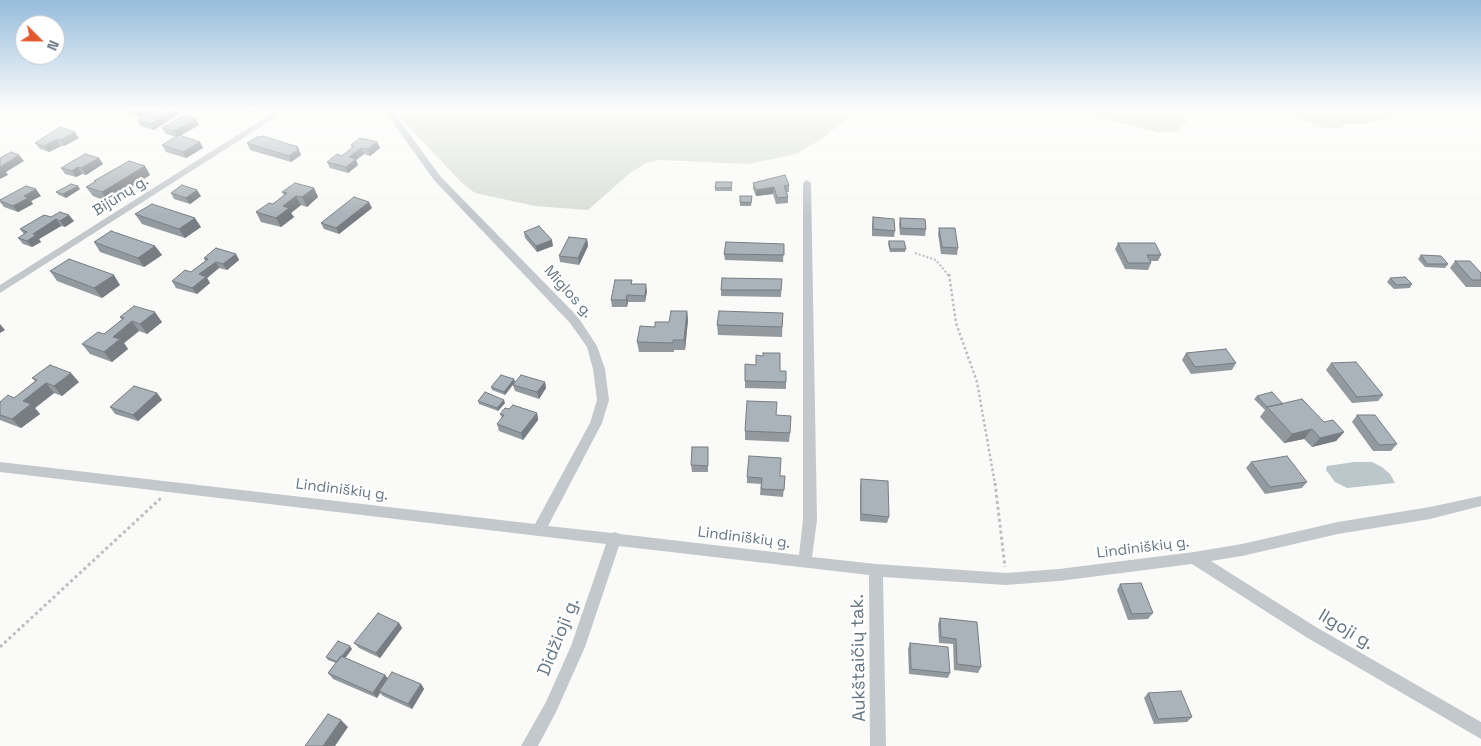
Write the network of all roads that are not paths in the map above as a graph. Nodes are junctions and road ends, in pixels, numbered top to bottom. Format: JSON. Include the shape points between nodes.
{"nodes":[{"id":1,"x":228,"y":145,"type":"edge"},
{"id":2,"x":413,"y":145,"type":"edge"},
{"id":3,"x":807,"y":183,"type":"dead end"},
{"id":4,"x":0,"y":290,"type":"edge"},
{"id":5,"x":0,"y":467,"type":"edge"},
{"id":6,"x":1481,"y":501,"type":"edge"},
{"id":7,"x":539,"y":530,"type":"junction"},
{"id":8,"x":615,"y":538,"type":"junction"},
{"id":9,"x":1194,"y":558,"type":"junction"},
{"id":10,"x":805,"y":562,"type":"junction"},
{"id":11,"x":876,"y":570,"type":"junction"},
{"id":12,"x":1481,"y":731,"type":"edge"},
{"id":13,"x":529,"y":746,"type":"edge"},
{"id":14,"x":878,"y":746,"type":"edge"}],
"edges":[{"from":1,"to":4,"type":"street","name":"Bijūnų g."},
{"from":2,"to":7,"type":"street","name":"Miglos g.","via":[[437,178],[574,320],[592,346],[603,400],[596,423]]},
{"from":3,"to":10,"type":"street","via":[[810,520]]},
{"from":5,"to":7,"type":"street","name":"Lindiniškių g."},
{"from":6,"to":9,"type":"street","name":"Lindiniškių g."},
{"from":7,"to":8,"type":"street","name":"Lindiniškių g."},
{"from":8,"to":10,"type":"street","name":"Lindiniškių g."},
{"from":8,"to":13,"type":"street","name":"Didžioji g.","via":[[578,647]]},
{"from":9,"to":11,"type":"street","name":"Lindiniškių g.","via":[[1006,579]]},
{"from":9,"to":12,"type":"street","name":"Ilgoji g.","via":[[1311,632]]},
{"from":10,"to":11,"type":"street","name":"Lindiniškių g."},
{"from":11,"to":14,"type":"street","name":"Aukštaičių tak."}]}
